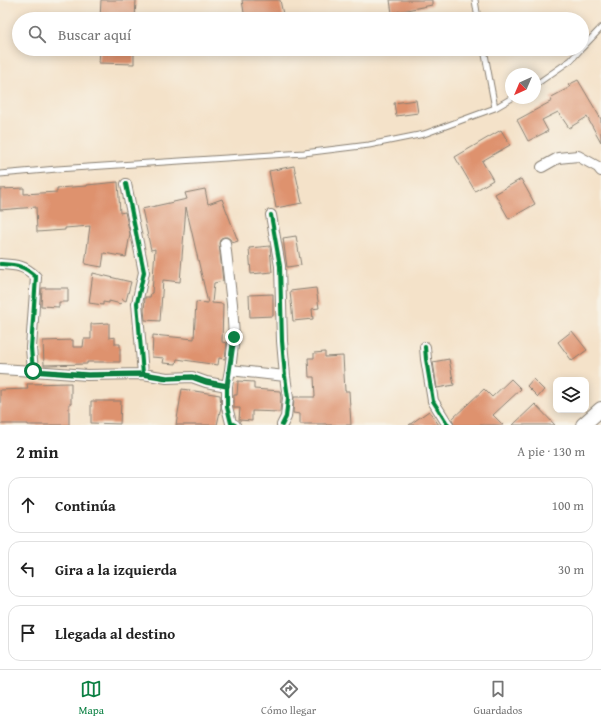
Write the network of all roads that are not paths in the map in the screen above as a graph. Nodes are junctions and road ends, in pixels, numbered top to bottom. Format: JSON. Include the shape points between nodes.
{"nodes":[{"id":1,"x":475,"y":0,"type":"edge"},
{"id":2,"x":477,"y":12,"type":"edge"},
{"id":3,"x":601,"y":28,"type":"edge"},
{"id":4,"x":589,"y":40,"type":"edge"},
{"id":5,"x":485,"y":56,"type":"edge"},
{"id":6,"x":574,"y":56,"type":"edge"},
{"id":7,"x":541,"y":81,"type":"edge"},
{"id":8,"x":505,"y":102,"type":"edge"},
{"id":9,"x":495,"y":108,"type":"junction"},
{"id":10,"x":542,"y":167,"type":"dead end"},
{"id":11,"x":601,"y":171,"type":"edge"},
{"id":12,"x":0,"y":174,"type":"edge"},
{"id":13,"x":126,"y":184,"type":"dead end"},
{"id":14,"x":271,"y":215,"type":"dead end"},
{"id":15,"x":225,"y":243,"type":"dead end"},
{"id":16,"x":0,"y":264,"type":"edge"},
{"id":17,"x":424,"y":347,"type":"dead end"},
{"id":18,"x":0,"y":369,"type":"edge"},
{"id":19,"x":230,"y":370,"type":"junction"},
{"id":20,"x":33,"y":371,"type":"junction"},
{"id":21,"x":143,"y":374,"type":"junction"},
{"id":22,"x":285,"y":376,"type":"junction"},
{"id":23,"x":227,"y":386,"type":"junction"},
{"id":24,"x":601,"y":410,"type":"edge"},
{"id":25,"x":235,"y":425,"type":"edge"},
{"id":26,"x":282,"y":425,"type":"edge"},
{"id":27,"x":448,"y":425,"type":"edge"},
{"id":28,"x":583,"y":425,"type":"edge"}],
"edges":[{"from":1,"to":2,"type":"lane"},
{"from":3,"to":4,"type":"lane"},
{"from":5,"to":9,"type":"lane"},
{"from":6,"to":7,"type":"lane"},
{"from":8,"to":9,"type":"lane"},
{"from":9,"to":12,"type":"lane","via":[[424,134],[369,145],[304,153]]},
{"from":10,"to":11,"type":"street","via":[[558,158],[578,156]]},
{"from":13,"to":21,"type":"street","via":[[144,272],[137,303]]},
{"from":14,"to":22,"type":"street","via":[[280,266]]},
{"from":15,"to":19,"type":"street","via":[[234,337]]},
{"from":16,"to":20,"type":"street","via":[[18,265],[36,277],[31,348]]},
{"from":17,"to":27,"type":"street","via":[[433,401]]},
{"from":18,"to":20,"type":"street"},
{"from":19,"to":22,"type":"street"},
{"from":19,"to":23,"type":"street"},
{"from":20,"to":21,"type":"street","via":[[88,375]]},
{"from":21,"to":23,"type":"street","via":[[167,378],[192,377]]},
{"from":22,"to":26,"type":"street","via":[[288,398],[286,417]]},
{"from":23,"to":25,"type":"street","via":[[227,407],[231,423]]},
{"from":24,"to":28,"type":"main road"}]}
